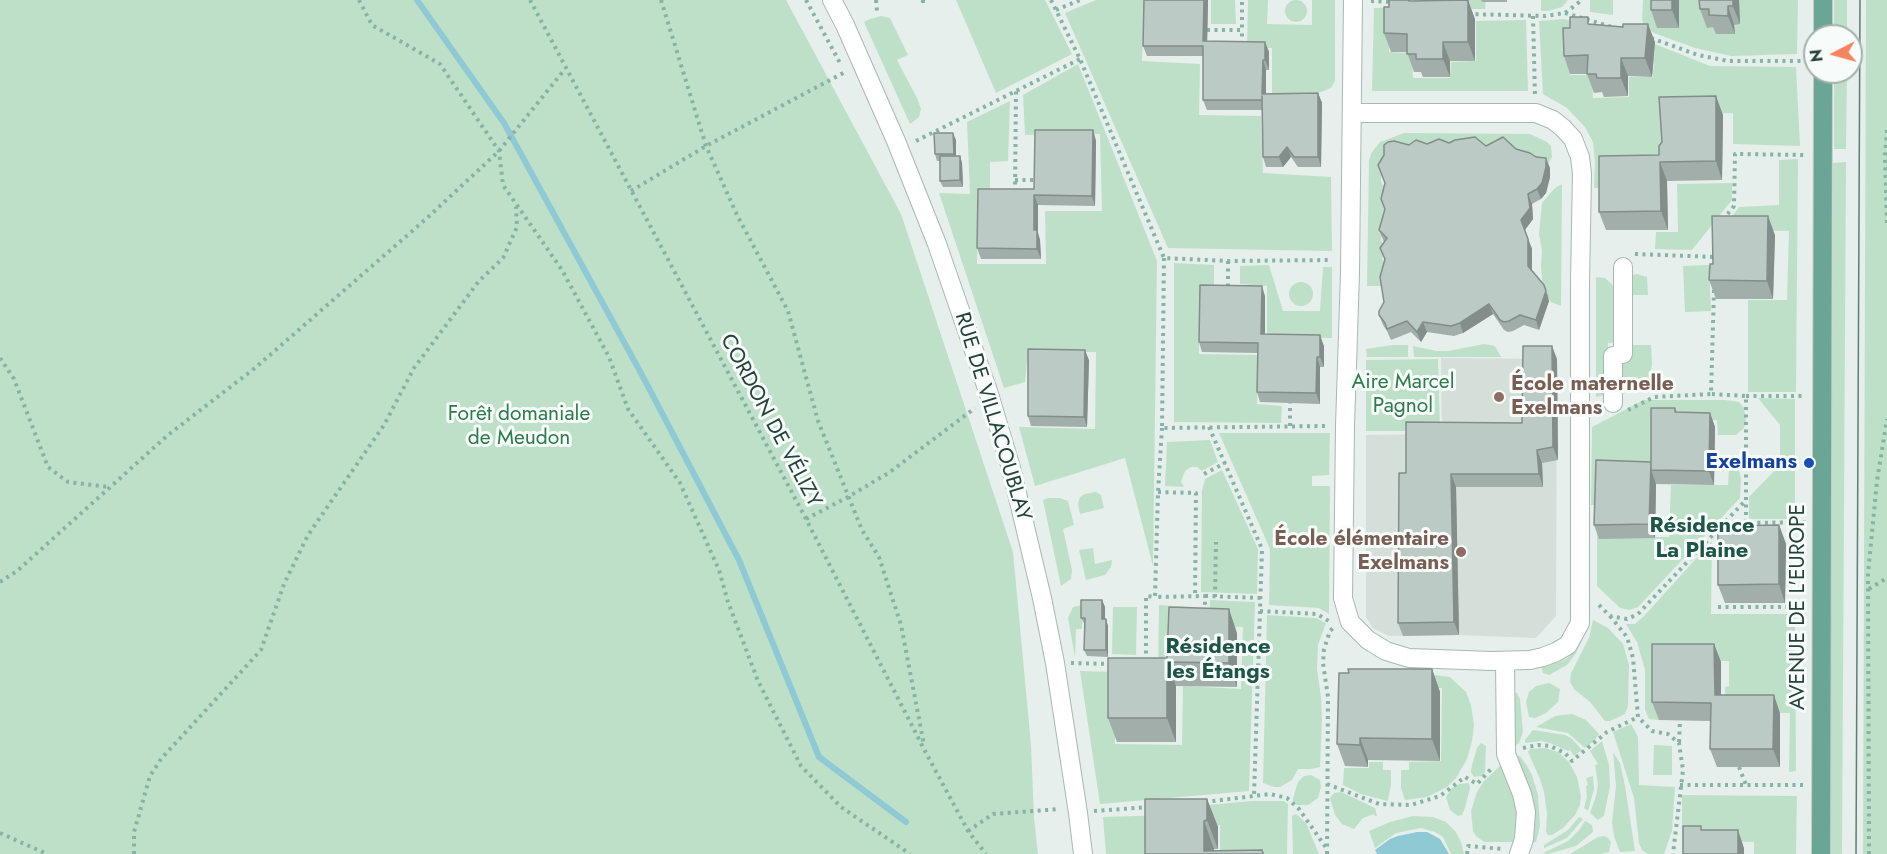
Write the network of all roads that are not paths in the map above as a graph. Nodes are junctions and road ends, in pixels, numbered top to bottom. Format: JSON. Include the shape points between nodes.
{"nodes":[{"id":1,"x":832,"y":0,"type":"edge"},
{"id":2,"x":1353,"y":0,"type":"edge"},
{"id":3,"x":1823,"y":0,"type":"edge"},
{"id":4,"x":1823,"y":24,"type":"edge"},
{"id":5,"x":1823,"y":84,"type":"edge"},
{"id":6,"x":1352,"y":113,"type":"junction"},
{"id":7,"x":1624,"y":260,"type":"road end"},
{"id":8,"x":1618,"y":408,"type":"road end"},
{"id":9,"x":1505,"y":661,"type":"junction"},
{"id":10,"x":1083,"y":854,"type":"edge"},
{"id":11,"x":1519,"y":854,"type":"edge"},
{"id":12,"x":1821,"y":854,"type":"edge"}],
"edges":[{"from":1,"to":10,"type":"street","name":"RUE DE VILLACOUBLAY","via":[[896,141],[937,244],[980,396],[1019,498],[1055,663],[1067,810]]},
{"from":2,"to":6,"type":"street"},
{"from":3,"to":4,"type":"main road"},
{"from":5,"to":12,"type":"main road","name":"AVENUE DE L'EUROPE"},
{"from":6,"to":9,"type":"street","via":[[1343,598],[1350,622],[1386,651],[1409,658]]},
{"from":6,"to":9,"type":"street","via":[[1536,113],[1563,128],[1573,139],[1580,157],[1580,623],[1568,645],[1556,652],[1530,660]]},
{"from":7,"to":8,"type":"street"},
{"from":9,"to":11,"type":"street","via":[[1506,754],[1526,812]]}]}
